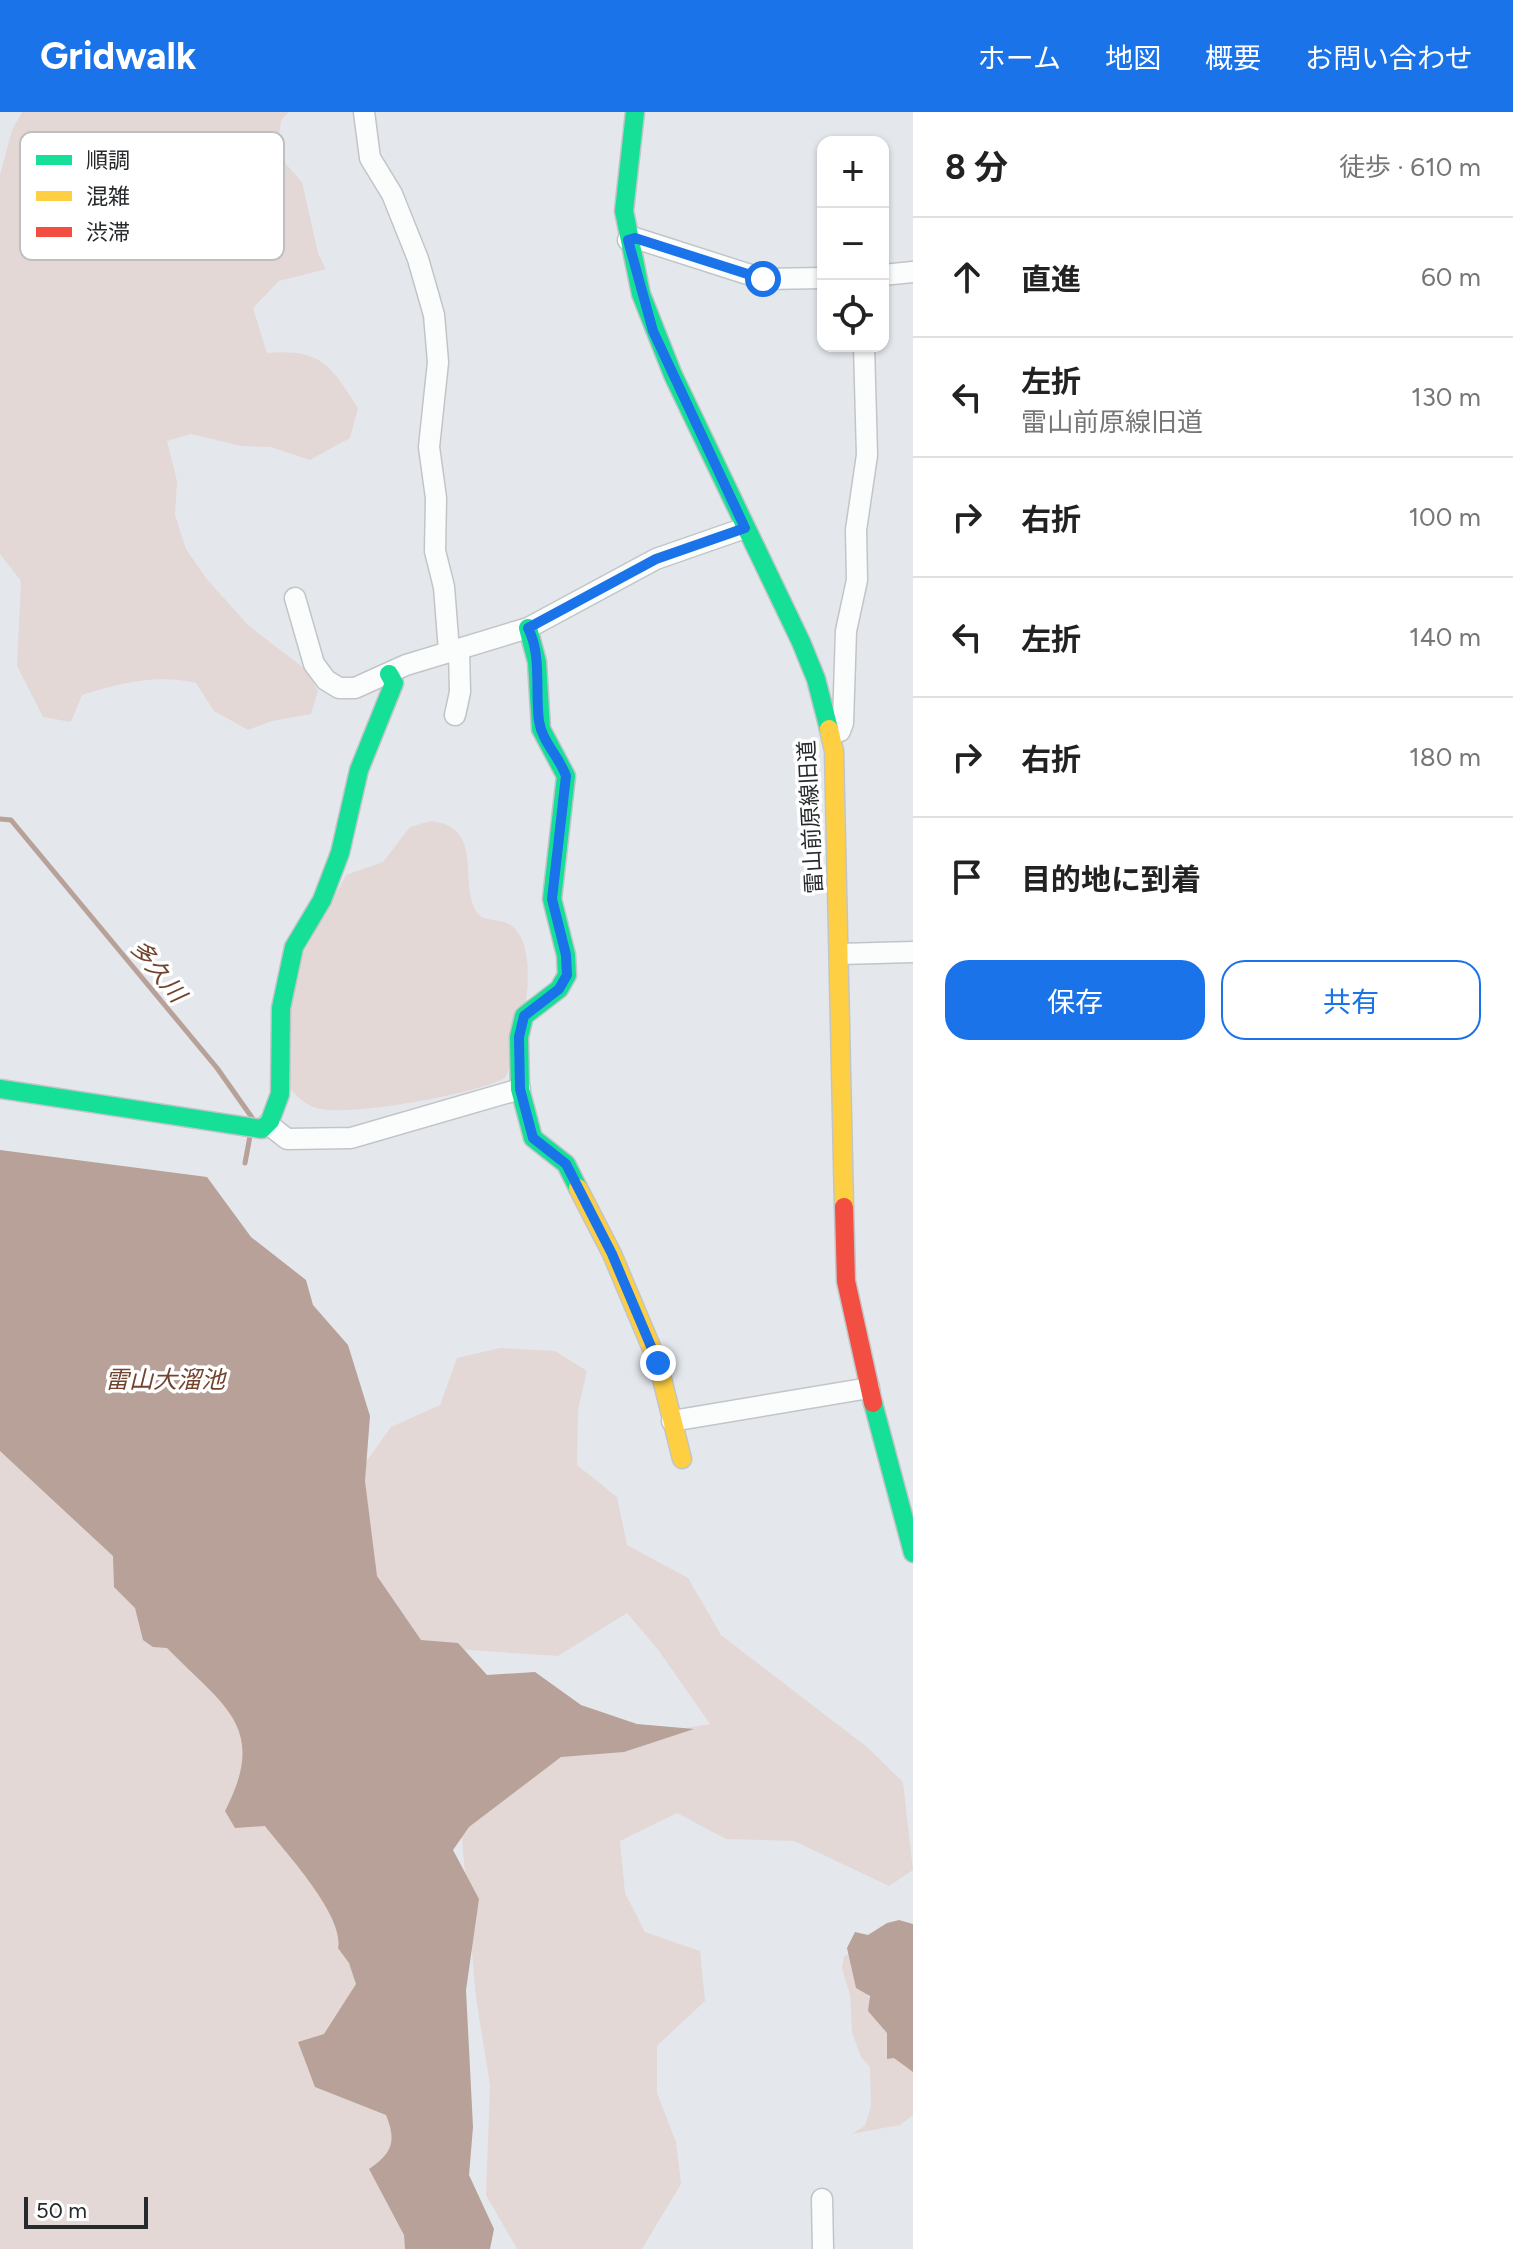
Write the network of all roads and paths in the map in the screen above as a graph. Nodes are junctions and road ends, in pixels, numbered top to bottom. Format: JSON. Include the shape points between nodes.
{"nodes":[{"id":1,"x":364,"y":112,"type":"edge"},
{"id":2,"x":635,"y":112,"type":"edge"},
{"id":3,"x":628,"y":240,"type":"junction"},
{"id":4,"x":913,"y":272,"type":"edge"},
{"id":5,"x":889,"y":274,"type":"edge"},
{"id":6,"x":817,"y":278,"type":"edge"},
{"id":7,"x":864,"y":352,"type":"edge"},
{"id":8,"x":745,"y":528,"type":"junction"},
{"id":9,"x":295,"y":598,"type":"dead end"},
{"id":10,"x":528,"y":628,"type":"junction"},
{"id":11,"x":454,"y":650,"type":"junction"},
{"id":12,"x":389,"y":674,"type":"junction"},
{"id":13,"x":455,"y":715,"type":"dead end"},
{"id":14,"x":831,"y":732,"type":"junction"},
{"id":15,"x":913,"y":952,"type":"edge"},
{"id":16,"x":840,"y":954,"type":"junction"},
{"id":17,"x":0,"y":1089,"type":"edge"},
{"id":18,"x":520,"y":1089,"type":"junction"},
{"id":19,"x":258,"y":1126,"type":"junction"},
{"id":20,"x":869,"y":1388,"type":"junction"},
{"id":21,"x":672,"y":1421,"type":"junction"},
{"id":22,"x":682,"y":1459,"type":"dead end"},
{"id":23,"x":913,"y":1553,"type":"edge"},
{"id":24,"x":822,"y":2199,"type":"dead end"},
{"id":25,"x":823,"y":2249,"type":"edge"}],
"edges":[{"from":1,"to":11,"type":"street","via":[[370,158],[392,194],[434,315],[438,362],[429,447],[436,498],[435,551]]},
{"from":2,"to":3,"type":"street","name":"雷山前原線旧道","via":[[624,186]]},
{"from":3,"to":6,"type":"street","via":[[763,279]]},
{"from":3,"to":8,"type":"street","name":"雷山前原線旧道","via":[[653,331]]},
{"from":4,"to":5,"type":"street"},
{"from":7,"to":14,"type":"street","via":[[867,455],[856,530],[857,580],[846,631],[843,723],[840,731]]},
{"from":8,"to":10,"type":"street","via":[[656,559]]},
{"from":8,"to":14,"type":"street","name":"雷山前原線旧道","via":[[805,650]]},
{"from":9,"to":12,"type":"street","via":[[314,664],[326,680],[339,688],[355,688]]},
{"from":10,"to":11,"type":"street"},
{"from":10,"to":18,"type":"street","via":[[539,722],[566,776],[552,899],[567,975],[559,989],[524,1016]]},
{"from":11,"to":12,"type":"street"},
{"from":11,"to":13,"type":"street","via":[[460,692]]},
{"from":12,"to":19,"type":"street","via":[[394,683],[359,770],[340,853],[322,900],[294,947],[281,1008],[280,1094]]},
{"from":14,"to":16,"type":"street","name":"雷山前原線旧道","via":[[837,776]]},
{"from":15,"to":16,"type":"street"},
{"from":16,"to":20,"type":"street","name":"雷山前原線旧道","via":[[843,1256],[848,1306]]},
{"from":17,"to":19,"type":"street"},
{"from":18,"to":19,"type":"street","via":[[351,1138],[287,1139]]},
{"from":18,"to":21,"type":"street","via":[[533,1138],[566,1164],[612,1254],[658,1363]]},
{"from":20,"to":21,"type":"street"},
{"from":20,"to":23,"type":"street","name":"雷山前原線旧道"},
{"from":21,"to":22,"type":"street"},
{"from":24,"to":25,"type":"street"}]}
